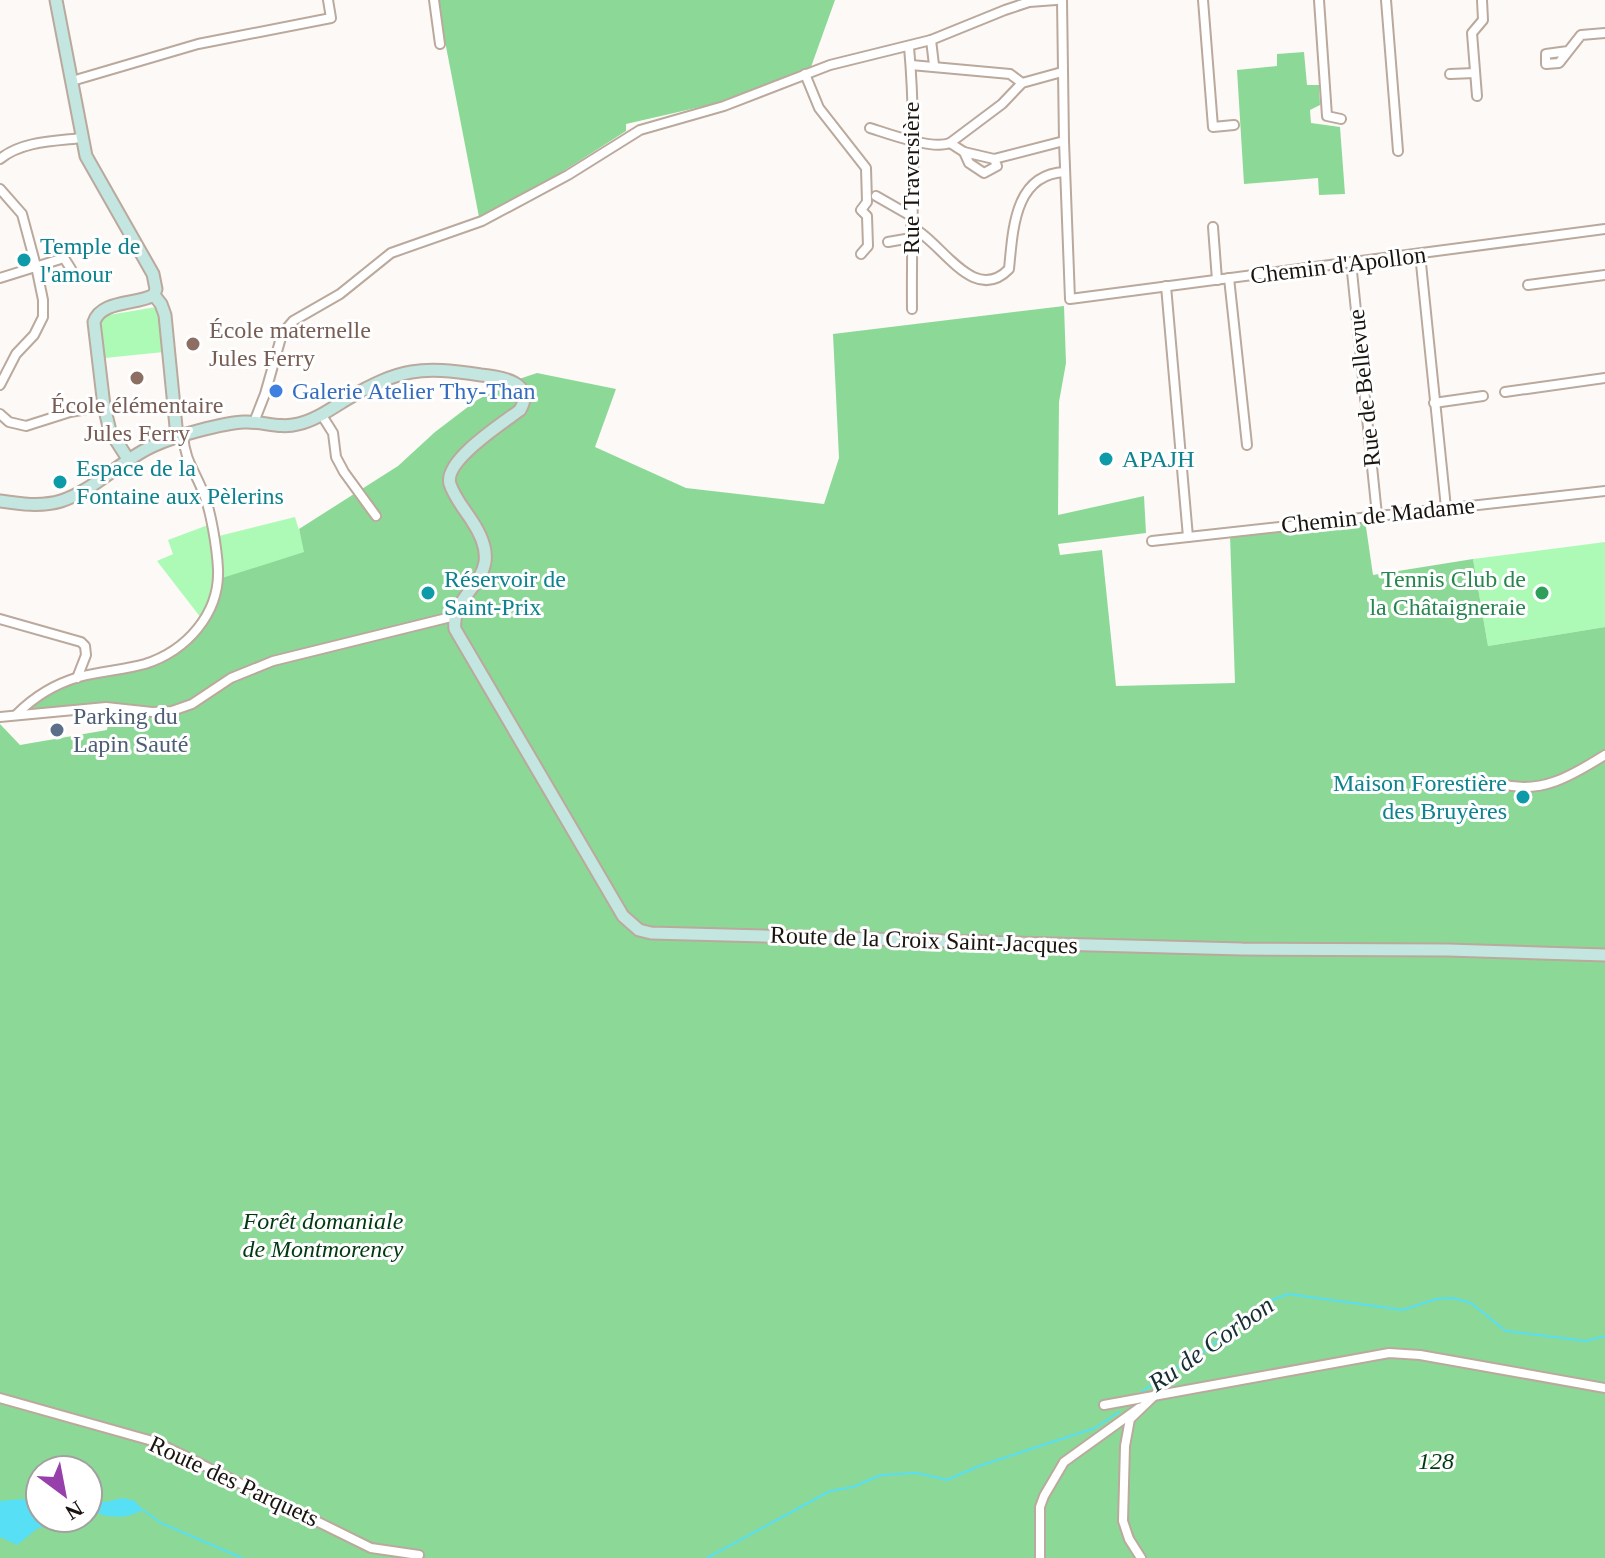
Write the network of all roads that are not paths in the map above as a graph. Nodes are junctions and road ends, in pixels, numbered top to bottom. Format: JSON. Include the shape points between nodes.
{"nodes":[{"id":1,"x":56,"y":0,"type":"edge"},
{"id":2,"x":328,"y":0,"type":"edge"},
{"id":3,"x":434,"y":0,"type":"edge"},
{"id":4,"x":1056,"y":0,"type":"edge"},
{"id":5,"x":1062,"y":0,"type":"edge"},
{"id":6,"x":1203,"y":0,"type":"edge"},
{"id":7,"x":1319,"y":0,"type":"edge"},
{"id":8,"x":1386,"y":0,"type":"edge"},
{"id":9,"x":1482,"y":0,"type":"edge"},
{"id":10,"x":1605,"y":33,"type":"edge"},
{"id":11,"x":931,"y":40,"type":"junction"},
{"id":12,"x":440,"y":44,"type":"dead end"},
{"id":13,"x":909,"y":47,"type":"junction"},
{"id":14,"x":1568,"y":51,"type":"dead end"},
{"id":15,"x":911,"y":65,"type":"junction"},
{"id":16,"x":934,"y":65,"type":"junction"},
{"id":17,"x":1062,"y":72,"type":"junction"},
{"id":18,"x":1475,"y":73,"type":"junction"},
{"id":19,"x":805,"y":74,"type":"junction"},
{"id":20,"x":1450,"y":74,"type":"dead end"},
{"id":21,"x":72,"y":81,"type":"junction"},
{"id":22,"x":1022,"y":83,"type":"junction"},
{"id":23,"x":1477,"y":96,"type":"dead end"},
{"id":24,"x":1341,"y":119,"type":"dead end"},
{"id":25,"x":1234,"y":125,"type":"dead end"},
{"id":26,"x":870,"y":128,"type":"dead end"},
{"id":27,"x":82,"y":138,"type":"junction"},
{"id":28,"x":914,"y":141,"type":"junction"},
{"id":29,"x":1064,"y":141,"type":"junction"},
{"id":30,"x":950,"y":143,"type":"junction"},
{"id":31,"x":1398,"y":151,"type":"dead end"},
{"id":32,"x":964,"y":152,"type":"junction"},
{"id":33,"x":0,"y":159,"type":"edge"},
{"id":34,"x":994,"y":159,"type":"junction"},
{"id":35,"x":1065,"y":172,"type":"junction"},
{"id":36,"x":0,"y":189,"type":"edge"},
{"id":37,"x":876,"y":196,"type":"dead end"},
{"id":38,"x":911,"y":216,"type":"junction"},
{"id":39,"x":911,"y":227,"type":"junction"},
{"id":40,"x":1213,"y":227,"type":"dead end"},
{"id":41,"x":1605,"y":229,"type":"edge"},
{"id":42,"x":911,"y":238,"type":"junction"},
{"id":43,"x":888,"y":242,"type":"dead end"},
{"id":44,"x":861,"y":254,"type":"dead end"},
{"id":45,"x":1420,"y":254,"type":"junction"},
{"id":46,"x":1351,"y":262,"type":"junction"},
{"id":47,"x":36,"y":266,"type":"junction"},
{"id":48,"x":71,"y":269,"type":"dead end"},
{"id":49,"x":1605,"y":275,"type":"edge"},
{"id":50,"x":0,"y":278,"type":"edge"},
{"id":51,"x":1229,"y":278,"type":"junction"},
{"id":52,"x":1217,"y":280,"type":"junction"},
{"id":53,"x":1528,"y":285,"type":"dead end"},
{"id":54,"x":1166,"y":286,"type":"junction"},
{"id":55,"x":154,"y":295,"type":"junction"},
{"id":56,"x":912,"y":309,"type":"dead end"},
{"id":57,"x":1605,"y":378,"type":"edge"},
{"id":58,"x":0,"y":385,"type":"edge"},
{"id":59,"x":1505,"y":392,"type":"dead end"},
{"id":60,"x":1483,"y":396,"type":"dead end"},
{"id":61,"x":1434,"y":403,"type":"junction"},
{"id":62,"x":104,"y":406,"type":"junction"},
{"id":63,"x":0,"y":414,"type":"edge"},
{"id":64,"x":321,"y":414,"type":"junction"},
{"id":65,"x":254,"y":422,"type":"junction"},
{"id":66,"x":180,"y":436,"type":"junction"},
{"id":67,"x":1247,"y":445,"type":"dead end"},
{"id":68,"x":128,"y":459,"type":"junction"},
{"id":69,"x":1605,"y":491,"type":"edge"},
{"id":70,"x":0,"y":501,"type":"edge"},
{"id":71,"x":1446,"y":508,"type":"junction"},
{"id":72,"x":1377,"y":515,"type":"junction"},
{"id":73,"x":376,"y":516,"type":"dead end"},
{"id":74,"x":1188,"y":537,"type":"junction"},
{"id":75,"x":1152,"y":541,"type":"dead end"},
{"id":76,"x":455,"y":616,"type":"junction"},
{"id":77,"x":0,"y":619,"type":"edge"},
{"id":78,"x":77,"y":678,"type":"junction"},
{"id":79,"x":16,"y":715,"type":"junction"},
{"id":80,"x":0,"y":717,"type":"edge"},
{"id":81,"x":1605,"y":755,"type":"edge"},
{"id":82,"x":1502,"y":784,"type":"dead end"},
{"id":83,"x":1605,"y":955,"type":"edge"},
{"id":84,"x":1605,"y":1388,"type":"edge"},
{"id":85,"x":1157,"y":1394,"type":"junction"},
{"id":86,"x":0,"y":1398,"type":"edge"},
{"id":87,"x":1104,"y":1405,"type":"dead end"},
{"id":88,"x":1139,"y":1408,"type":"junction"},
{"id":89,"x":419,"y":1555,"type":"dead end"},
{"id":90,"x":1040,"y":1558,"type":"edge"},
{"id":91,"x":1141,"y":1558,"type":"edge"}],
"edges":[{"from":1,"to":21,"type":"street"},
{"from":2,"to":21,"type":"street","via":[[331,18],[198,44]]},
{"from":3,"to":12,"type":"street"},
{"from":4,"to":11,"type":"street","via":[[1029,2]]},
{"from":5,"to":17,"type":"street"},
{"from":6,"to":25,"type":"street","via":[[1213,127]]},
{"from":7,"to":24,"type":"street","via":[[1327,116]]},
{"from":8,"to":31,"type":"street"},
{"from":9,"to":18,"type":"street","via":[[1483,20],[1472,33]]},
{"from":10,"to":14,"type":"street","via":[[1581,35]]},
{"from":11,"to":13,"type":"street"},
{"from":11,"to":16,"type":"street"},
{"from":13,"to":15,"type":"street","name":"Rue Traversière"},
{"from":13,"to":19,"type":"street"},
{"from":15,"to":16,"type":"street"},
{"from":15,"to":28,"type":"street","name":"Rue Traversière"},
{"from":16,"to":22,"type":"street","via":[[1010,74]]},
{"from":17,"to":22,"type":"street"},
{"from":17,"to":29,"type":"street"},
{"from":18,"to":20,"type":"street"},
{"from":18,"to":23,"type":"street"},
{"from":19,"to":44,"type":"street","via":[[819,108],[866,168],[867,202],[861,210],[867,216],[868,246]]},
{"from":19,"to":65,"type":"street","via":[[724,106],[640,130],[482,221],[391,253],[282,334]]},
{"from":21,"to":27,"type":"street"},
{"from":22,"to":30,"type":"street"},
{"from":26,"to":28,"type":"street"},
{"from":27,"to":33,"type":"street","via":[[37,143]]},
{"from":27,"to":55,"type":"street","via":[[89,161],[153,274]]},
{"from":28,"to":30,"type":"street"},
{"from":28,"to":38,"type":"street","name":"Rue Traversière"},
{"from":29,"to":34,"type":"street"},
{"from":29,"to":35,"type":"street"},
{"from":30,"to":32,"type":"street"},
{"from":32,"to":34,"type":"street"},
{"from":32,"to":34,"type":"street","via":[[984,173],[997,166]]},
{"from":35,"to":39,"type":"street","via":[[1039,178],[1020,202],[1009,269],[998,278],[964,274]]},
{"from":35,"to":54,"type":"street","name":"Chemin d'Apollon","via":[[1070,299]]},
{"from":36,"to":47,"type":"street","via":[[22,214]]},
{"from":37,"to":38,"type":"street"},
{"from":38,"to":39,"type":"street","name":"Rue Traversière"},
{"from":39,"to":42,"type":"street","name":"Rue Traversière"},
{"from":40,"to":52,"type":"street"},
{"from":41,"to":45,"type":"street","name":"Chemin d'Apollon"},
{"from":42,"to":43,"type":"street"},
{"from":42,"to":56,"type":"street","name":"Rue Traversière"},
{"from":45,"to":46,"type":"street","name":"Chemin d'Apollon"},
{"from":45,"to":61,"type":"street"},
{"from":46,"to":51,"type":"street","name":"Chemin d'Apollon"},
{"from":46,"to":72,"type":"street","name":"Rue de Bellevue"},
{"from":47,"to":48,"type":"street","via":[[64,258]]},
{"from":47,"to":50,"type":"street"},
{"from":47,"to":58,"type":"street","via":[[43,317]]},
{"from":49,"to":53,"type":"street"},
{"from":51,"to":52,"type":"street","name":"Chemin d'Apollon"},
{"from":51,"to":67,"type":"street"},
{"from":52,"to":54,"type":"street","name":"Chemin d'Apollon"},
{"from":54,"to":74,"type":"street"},
{"from":55,"to":62,"type":"street","via":[[106,308],[95,318]]},
{"from":55,"to":66,"type":"street","via":[[167,329]]},
{"from":57,"to":59,"type":"street"},
{"from":60,"to":61,"type":"street"},
{"from":61,"to":71,"type":"street"},
{"from":62,"to":63,"type":"street","via":[[26,426]]},
{"from":62,"to":68,"type":"street","via":[[110,431]]},
{"from":64,"to":65,"type":"street","via":[[291,425]]},
{"from":64,"to":73,"type":"street","via":[[333,433],[344,472]]},
{"from":64,"to":76,"type":"street","via":[[375,383],[411,370],[501,377],[519,385],[525,397],[520,410],[473,446],[449,476],[483,542],[485,564]]},
{"from":65,"to":66,"type":"street"},
{"from":66,"to":68,"type":"street"},
{"from":66,"to":78,"type":"street","via":[[204,493],[218,568],[213,602],[197,630],[173,652],[145,664]]},
{"from":68,"to":70,"type":"street","via":[[59,502]]},
{"from":69,"to":71,"type":"street","name":"Chemin de Madame"},
{"from":71,"to":72,"type":"street","name":"Chemin de Madame"},
{"from":72,"to":74,"type":"street","name":"Chemin de Madame"},
{"from":74,"to":75,"type":"street","name":"Chemin de Madame"},
{"from":76,"to":79,"type":"street","via":[[273,661],[172,711],[106,707]]},
{"from":76,"to":83,"type":"street","name":"Route de la Croix Saint-Jacques","via":[[458,637],[527,755],[623,916],[639,930]]},
{"from":77,"to":78,"type":"street","via":[[81,642],[86,655]]},
{"from":78,"to":79,"type":"street","via":[[47,691]]},
{"from":79,"to":80,"type":"street"},
{"from":81,"to":82,"type":"street","via":[[1542,787]]},
{"from":84,"to":85,"type":"street","via":[[1389,1353]]},
{"from":85,"to":87,"type":"street"},
{"from":85,"to":88,"type":"street"},
{"from":86,"to":89,"type":"street","name":"Route des Parquets","via":[[156,1442],[371,1548]]},
{"from":88,"to":90,"type":"street","via":[[1064,1462],[1040,1507]]},
{"from":88,"to":91,"type":"street","via":[[1130,1419],[1125,1446],[1122,1505],[1125,1531]]}]}
